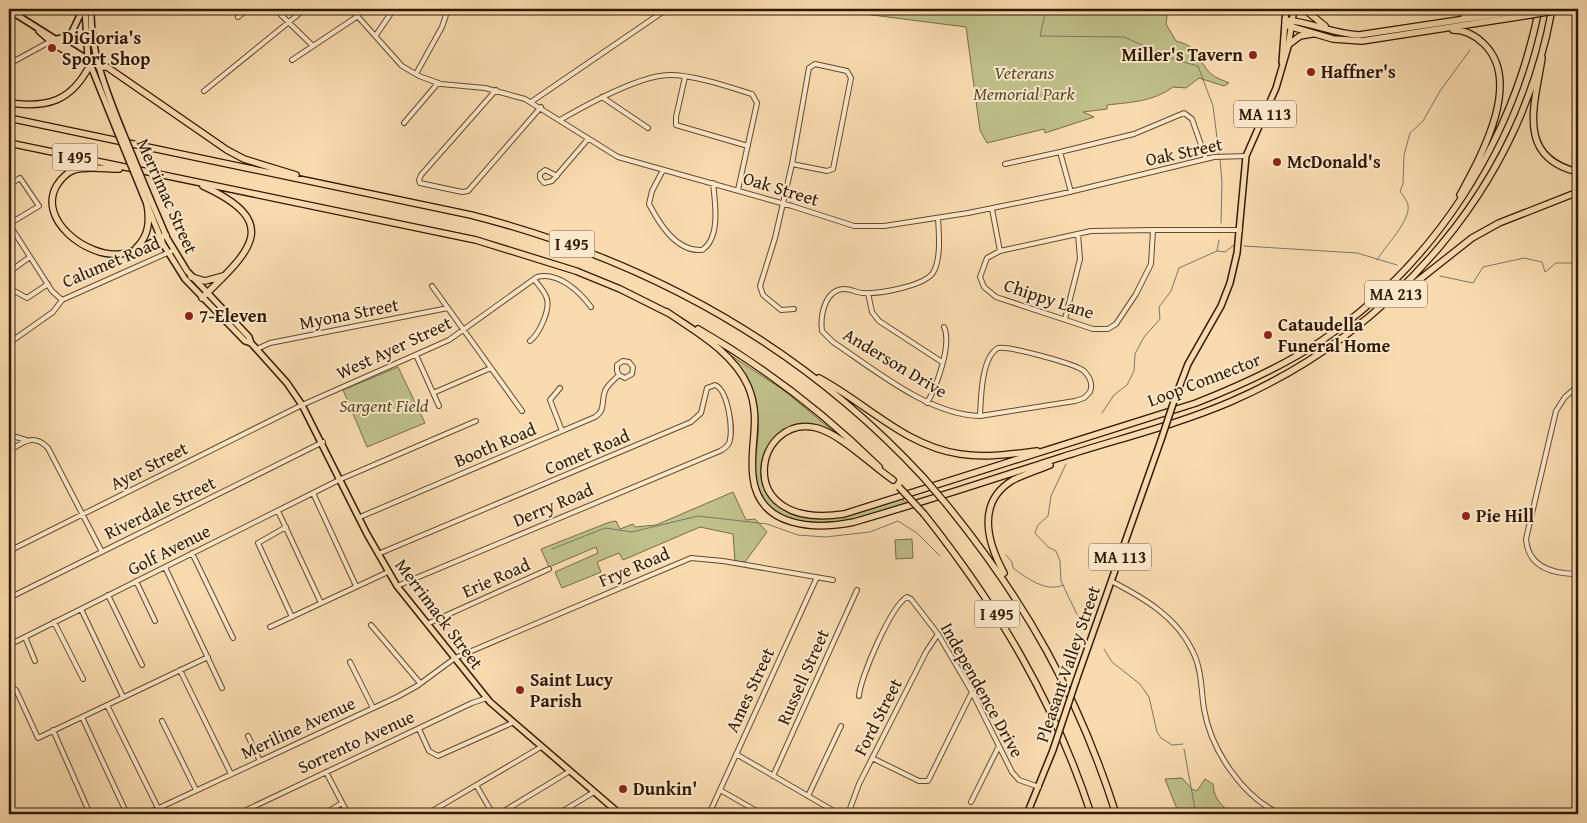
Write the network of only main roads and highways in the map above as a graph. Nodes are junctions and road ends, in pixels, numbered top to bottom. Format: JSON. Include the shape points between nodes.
{"nodes":[{"id":1,"x":84,"y":9,"type":"edge"},
{"id":2,"x":91,"y":9,"type":"edge"},
{"id":3,"x":1286,"y":9,"type":"edge"},
{"id":4,"x":1294,"y":9,"type":"edge"},
{"id":5,"x":1304,"y":9,"type":"edge"},
{"id":6,"x":1493,"y":9,"type":"edge"},
{"id":7,"x":1539,"y":9,"type":"edge"},
{"id":8,"x":1555,"y":9,"type":"edge"},
{"id":9,"x":1568,"y":9,"type":"edge"},
{"id":10,"x":9,"y":10,"type":"edge"},
{"id":11,"x":1531,"y":11,"type":"edge"},
{"id":12,"x":1285,"y":22,"type":"junction"},
{"id":13,"x":1293,"y":23,"type":"junction"},
{"id":14,"x":1436,"y":24,"type":"junction"},
{"id":15,"x":1444,"y":29,"type":"junction"},
{"id":16,"x":1333,"y":31,"type":"junction"},
{"id":17,"x":1317,"y":34,"type":"junction"},
{"id":18,"x":1546,"y":38,"type":"junction"},
{"id":19,"x":54,"y":39,"type":"junction"},
{"id":20,"x":1288,"y":45,"type":"junction"},
{"id":21,"x":89,"y":62,"type":"junction"},
{"id":22,"x":100,"y":69,"type":"junction"},
{"id":23,"x":1281,"y":70,"type":"junction"},
{"id":24,"x":9,"y":102,"type":"edge"},
{"id":25,"x":9,"y":118,"type":"edge"},
{"id":26,"x":119,"y":129,"type":"junction"},
{"id":27,"x":9,"y":143,"type":"edge"},
{"id":28,"x":129,"y":168,"type":"junction"},
{"id":29,"x":1578,"y":172,"type":"edge"},
{"id":30,"x":194,"y":182,"type":"junction"},
{"id":31,"x":313,"y":182,"type":"junction"},
{"id":32,"x":145,"y":191,"type":"junction"},
{"id":33,"x":1578,"y":192,"type":"edge"},
{"id":34,"x":147,"y":204,"type":"junction"},
{"id":35,"x":1449,"y":216,"type":"junction"},
{"id":36,"x":163,"y":236,"type":"junction"},
{"id":37,"x":134,"y":250,"type":"junction"},
{"id":38,"x":223,"y":276,"type":"junction"},
{"id":39,"x":192,"y":277,"type":"junction"},
{"id":40,"x":207,"y":293,"type":"junction"},
{"id":41,"x":202,"y":298,"type":"junction"},
{"id":42,"x":1381,"y":309,"type":"junction"},
{"id":43,"x":667,"y":312,"type":"junction"},
{"id":44,"x":251,"y":342,"type":"junction"},
{"id":45,"x":806,"y":371,"type":"junction"},
{"id":46,"x":1105,"y":444,"type":"junction"},
{"id":47,"x":1049,"y":450,"type":"junction"},
{"id":48,"x":893,"y":480,"type":"junction"},
{"id":49,"x":1013,"y":592,"type":"junction"},
{"id":50,"x":620,"y":814,"type":"edge"},
{"id":51,"x":1027,"y":814,"type":"edge"},
{"id":52,"x":1091,"y":814,"type":"edge"},
{"id":53,"x":1116,"y":814,"type":"edge"}],
"edges":[{"from":1,"to":19,"type":"main road","via":[[70,36]]},
{"from":1,"to":21,"type":"main road","name":"Merrimac Street"},
{"from":2,"to":22,"type":"main road","name":"Merrimac Street","via":[[91,29]]},
{"from":3,"to":12,"type":"main road","name":"Pleasant Valley Street","number":"MA 113"},
{"from":4,"to":13,"type":"main road","name":"Pleasant Valley Street","number":"MA 113"},
{"from":5,"to":16,"type":"highway"},
{"from":6,"to":14,"type":"highway"},
{"from":7,"to":35,"type":"highway","name":"Loop Connector","number":"MA 213","via":[[1522,74],[1503,124],[1471,185]]},
{"from":8,"to":9,"type":"highway"},
{"from":8,"to":11,"type":"highway","bridge":true},
{"from":8,"to":18,"type":"highway","name":"Loop Connector","number":"MA 213"},
{"from":10,"to":19,"type":"main road"},
{"from":11,"to":14,"type":"highway"},
{"from":11,"to":15,"type":"highway"},
{"from":12,"to":13,"type":"highway"},
{"from":12,"to":23,"type":"main road","name":"Pleasant Valley Street","number":"MA 113"},
{"from":13,"to":16,"type":"highway","via":[[1304,22]]},
{"from":13,"to":17,"type":"highway"},
{"from":13,"to":20,"type":"main road","name":"Pleasant Valley Street","number":"MA 113"},
{"from":14,"to":16,"type":"highway","via":[[1359,35]]},
{"from":15,"to":17,"type":"highway","via":[[1362,41]]},
{"from":15,"to":35,"type":"highway","via":[[1469,33],[1488,48],[1498,69],[1501,88],[1484,148]]},
{"from":17,"to":20,"type":"highway","via":[[1300,36]]},
{"from":18,"to":29,"type":"highway","via":[[1532,119],[1534,133],[1551,160]]},
{"from":18,"to":42,"type":"highway","name":"Loop Connector","number":"MA 213","via":[[1525,104],[1480,194],[1424,268]]},
{"from":19,"to":21,"type":"main road"},
{"from":20,"to":23,"type":"main road","name":"Pleasant Valley Street","number":"MA 113"},
{"from":21,"to":22,"type":"main road"},
{"from":21,"to":24,"type":"highway","via":[[77,86],[57,100],[37,106]]},
{"from":21,"to":26,"type":"main road","name":"Merrimac Street"},
{"from":22,"to":26,"type":"main road","name":"Merrimac Street"},
{"from":22,"to":31,"type":"highway","via":[[107,67],[227,150],[244,159]]},
{"from":23,"to":51,"type":"main road","name":"Pleasant Valley Street","number":"MA 113","bridge":true,"via":[[1274,94],[1246,156],[1240,230],[1228,291],[1188,364],[1174,398],[1039,788]]},
{"from":25,"to":31,"type":"highway","number":"I 495"},
{"from":26,"to":32,"type":"main road","name":"Merrimac Street","bridge":true},
{"from":27,"to":28,"type":"highway","number":"I 495"},
{"from":28,"to":30,"type":"highway","number":"I 495"},
{"from":28,"to":37,"type":"highway","via":[[72,171],[58,183],[52,198],[58,220],[66,232],[81,244],[106,254]]},
{"from":30,"to":38,"type":"highway","via":[[234,202],[249,220],[252,233],[248,248]]},
{"from":30,"to":43,"type":"highway","number":"I 495","via":[[514,250],[596,279]]},
{"from":31,"to":45,"type":"highway","number":"I 495","via":[[471,215],[530,230],[592,252],[704,304]]},
{"from":32,"to":34,"type":"main road","name":"Merrimac Street"},
{"from":32,"to":36,"type":"main road","name":"Merrimac Street"},
{"from":33,"to":42,"type":"highway","via":[[1499,223],[1472,238]]},
{"from":34,"to":36,"type":"main road","name":"Merrimac Street"},
{"from":34,"to":37,"type":"highway","via":[[149,220],[146,234]]},
{"from":35,"to":47,"type":"highway","name":"Loop Connector","number":"MA 213","via":[[1387,287],[1321,341],[1294,358],[1196,403]]},
{"from":36,"to":37,"type":"highway"},
{"from":36,"to":39,"type":"main road","name":"Merrimac Street"},
{"from":36,"to":41,"type":"main road","name":"Merrimac Street","via":[[168,253]]},
{"from":38,"to":39,"type":"highway","via":[[205,281]]},
{"from":38,"to":40,"type":"highway"},
{"from":39,"to":40,"type":"main road","name":"Merrimac Street"},
{"from":40,"to":41,"type":"highway"},
{"from":40,"to":44,"type":"main road","name":"Merrimac Street"},
{"from":41,"to":44,"type":"main road","name":"Merrimac Street","via":[[245,341]]},
{"from":42,"to":46,"type":"highway","name":"Loop Connector","number":"MA 213","via":[[1332,347],[1273,382],[1209,410]]},
{"from":43,"to":46,"type":"highway","via":[[717,348],[741,373],[752,394],[756,418],[754,482],[768,509],[792,522],[824,526],[854,522]]},
{"from":43,"to":48,"type":"highway","number":"I 495","via":[[786,386],[840,430]]},
{"from":44,"to":50,"type":"main road","name":"Merrimack Street","via":[[302,405],[397,586],[487,698]]},
{"from":45,"to":47,"type":"highway","via":[[914,439],[939,449],[986,456]]},
{"from":45,"to":49,"type":"highway","number":"I 495","bridge":true,"via":[[871,426],[923,477]]},
{"from":46,"to":49,"type":"highway","via":[[1012,480],[994,499],[988,517],[989,540]]},
{"from":47,"to":48,"type":"highway","via":[[863,509],[823,516],[795,513],[774,500],[766,486],[764,462],[769,450],[784,433],[798,428],[815,428],[837,438]]},
{"from":48,"to":52,"type":"highway","number":"I 495","bridge":true,"via":[[924,514],[990,603],[1027,664],[1066,746]]},
{"from":49,"to":53,"type":"highway","number":"I 495","via":[[1080,715]]}]}
